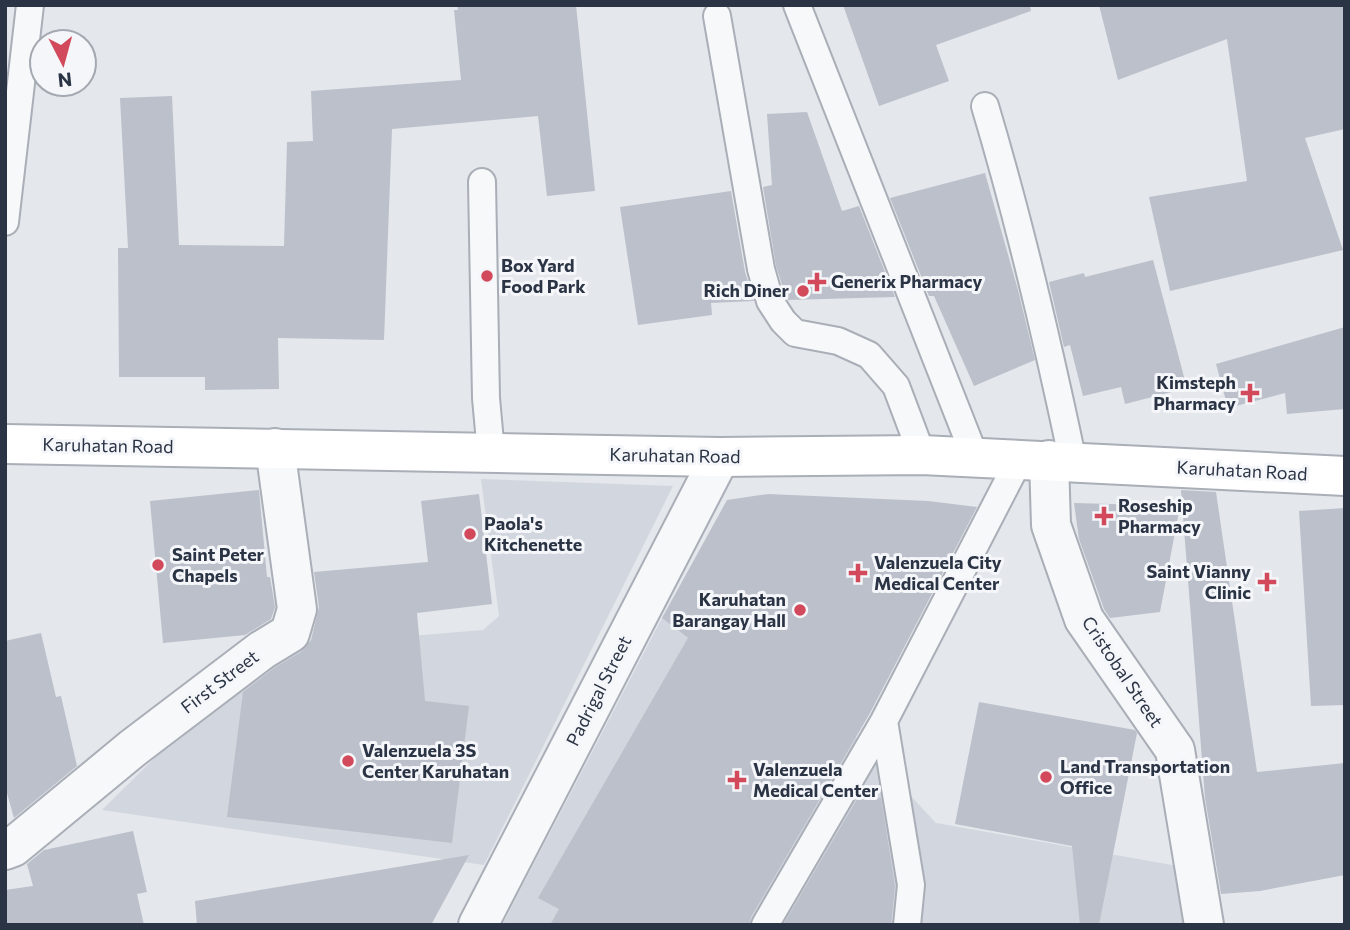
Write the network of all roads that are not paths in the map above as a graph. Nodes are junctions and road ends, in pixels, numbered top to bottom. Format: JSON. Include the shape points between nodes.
{"nodes":[{"id":1,"x":30,"y":5,"type":"edge"},
{"id":2,"x":797,"y":5,"type":"edge"},
{"id":3,"x":717,"y":16,"type":"dead end"},
{"id":4,"x":985,"y":106,"type":"dead end"},
{"id":5,"x":482,"y":182,"type":"dead end"},
{"id":6,"x":5,"y":222,"type":"edge"},
{"id":7,"x":5,"y":444,"type":"edge"},
{"id":8,"x":275,"y":448,"type":"junction"},
{"id":9,"x":491,"y":453,"type":"junction"},
{"id":10,"x":922,"y":455,"type":"junction"},
{"id":11,"x":720,"y":457,"type":"junction"},
{"id":12,"x":975,"y":457,"type":"junction"},
{"id":13,"x":1047,"y":461,"type":"junction"},
{"id":14,"x":1345,"y":475,"type":"edge"},
{"id":15,"x":884,"y":722,"type":"junction"},
{"id":16,"x":5,"y":850,"type":"edge"},
{"id":17,"x":478,"y":925,"type":"edge"},
{"id":18,"x":765,"y":925,"type":"edge"},
{"id":19,"x":907,"y":925,"type":"edge"},
{"id":20,"x":1204,"y":925,"type":"edge"}],
"edges":[{"from":1,"to":6,"type":"lane"},
{"from":2,"to":12,"type":"lane"},
{"from":3,"to":10,"type":"lane","via":[[770,301],[795,333],[838,341],[869,355],[896,386]]},
{"from":4,"to":13,"type":"lane","via":[[1057,384]]},
{"from":5,"to":9,"type":"lane"},
{"from":7,"to":8,"type":"main road","name":"Karuhatan Road"},
{"from":8,"to":9,"type":"main road","name":"Karuhatan Road"},
{"from":8,"to":16,"type":"street","name":"First Street","via":[[298,609],[290,633],[197,699]]},
{"from":9,"to":11,"type":"main road","name":"Karuhatan Road"},
{"from":10,"to":11,"type":"main road","name":"Karuhatan Road"},
{"from":10,"to":12,"type":"main road","name":"Karuhatan Road"},
{"from":11,"to":17,"type":"street","name":"Padrigal Street"},
{"from":12,"to":13,"type":"main road","name":"Karuhatan Road"},
{"from":13,"to":14,"type":"main road","name":"Karuhatan Road"},
{"from":13,"to":15,"type":"lane"},
{"from":13,"to":20,"type":"street","name":"Cristobal Street","via":[[1051,525],[1084,619],[1175,750]]},
{"from":15,"to":18,"type":"lane"},
{"from":15,"to":19,"type":"lane","via":[[911,885]]}]}
